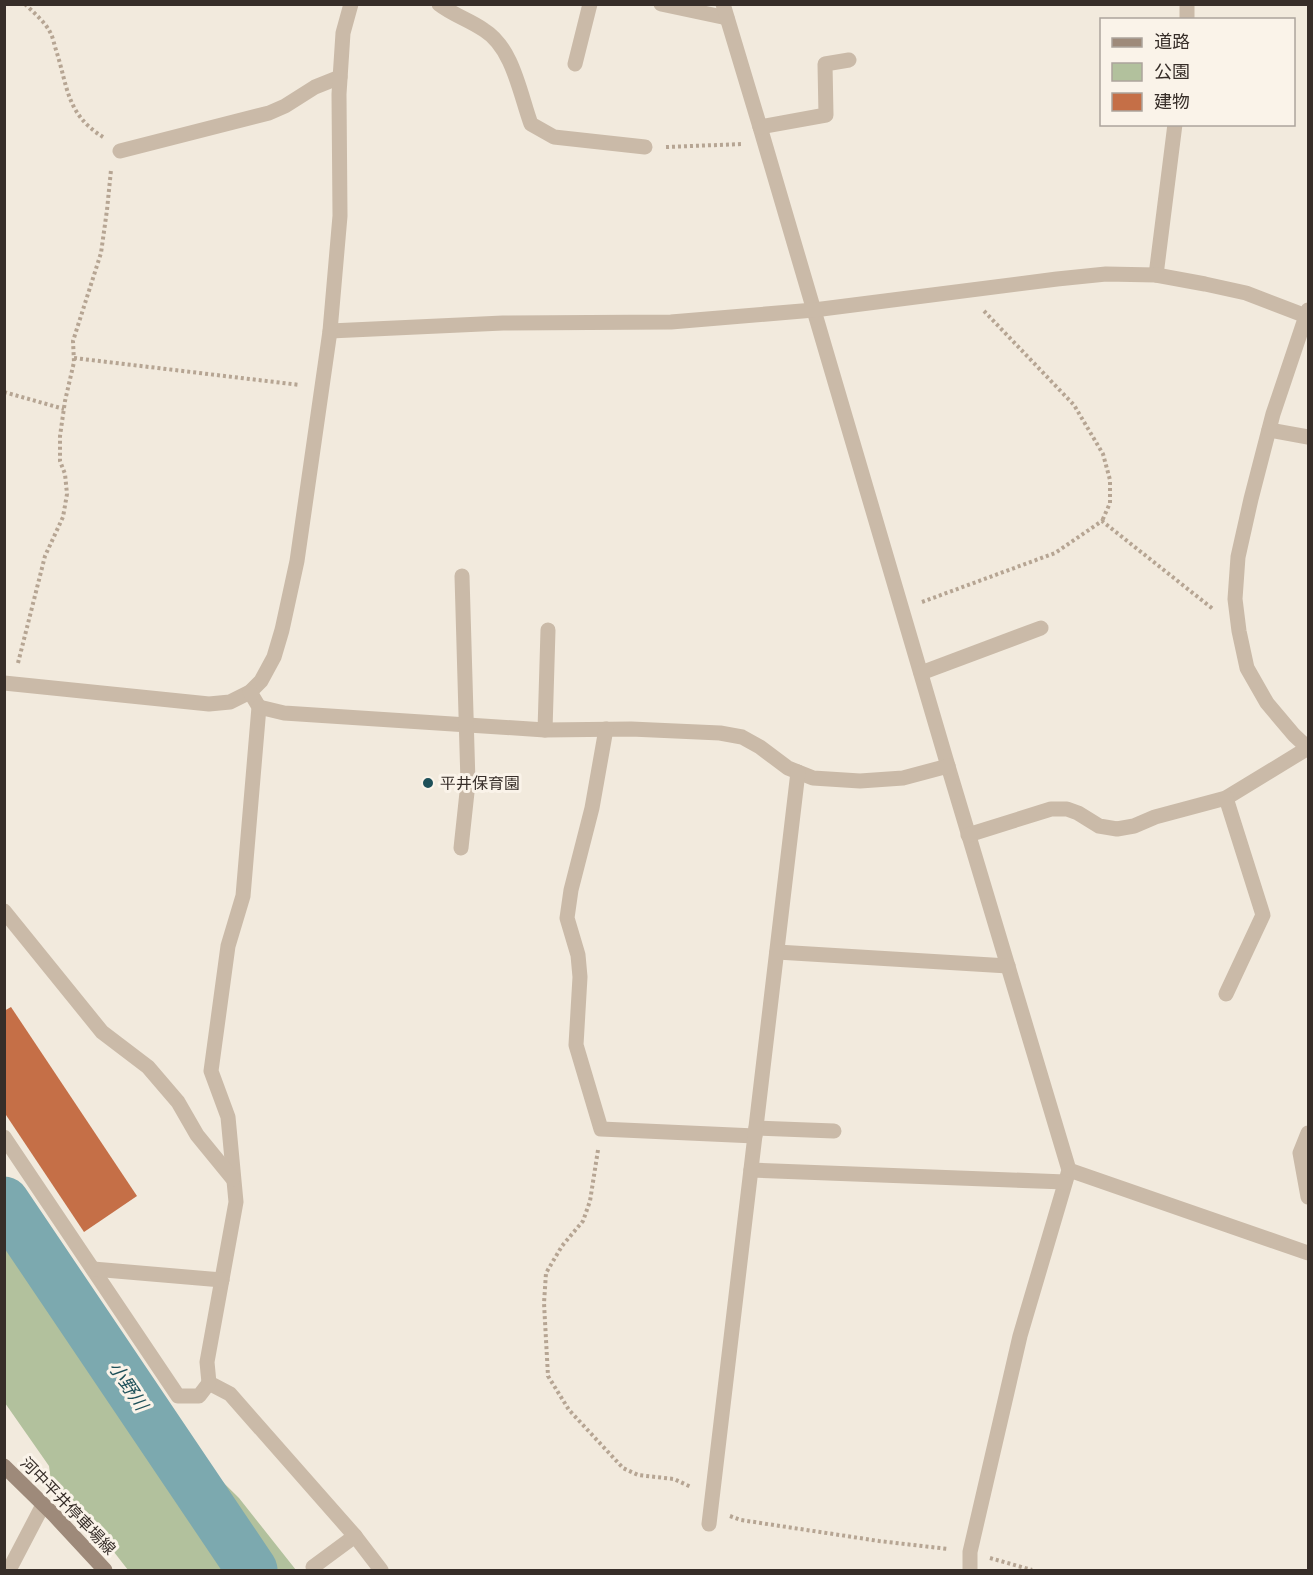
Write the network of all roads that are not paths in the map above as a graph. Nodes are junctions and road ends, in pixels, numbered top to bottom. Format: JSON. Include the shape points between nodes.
{"nodes":[{"id":1,"x":351,"y":4,"type":"edge"},
{"id":2,"x":439,"y":4,"type":"edge"},
{"id":3,"x":590,"y":4,"type":"edge"},
{"id":4,"x":661,"y":4,"type":"edge"},
{"id":5,"x":725,"y":11,"type":"edge"},
{"id":6,"x":849,"y":60,"type":"dead end"},
{"id":7,"x":575,"y":64,"type":"dead end"},
{"id":8,"x":340,"y":76,"type":"junction"},
{"id":9,"x":1175,"y":126,"type":"edge"},
{"id":10,"x":760,"y":127,"type":"junction"},
{"id":11,"x":645,"y":147,"type":"road end"},
{"id":12,"x":120,"y":152,"type":"road end"},
{"id":13,"x":1156,"y":276,"type":"junction"},
{"id":14,"x":814,"y":310,"type":"junction"},
{"id":15,"x":1307,"y":313,"type":"edge"},
{"id":16,"x":330,"y":331,"type":"junction"},
{"id":17,"x":1301,"y":351,"type":"edge"},
{"id":18,"x":1269,"y":430,"type":"junction"},
{"id":19,"x":1308,"y":437,"type":"edge"},
{"id":20,"x":462,"y":576,"type":"dead end"},
{"id":21,"x":1041,"y":628,"type":"dead end"},
{"id":22,"x":548,"y":630,"type":"dead end"},
{"id":23,"x":921,"y":673,"type":"junction"},
{"id":24,"x":9,"y":684,"type":"edge"},
{"id":25,"x":250,"y":692,"type":"junction"},
{"id":26,"x":259,"y":707,"type":"junction"},
{"id":27,"x":465,"y":725,"type":"junction"},
{"id":28,"x":606,"y":729,"type":"junction"},
{"id":29,"x":545,"y":730,"type":"junction"},
{"id":30,"x":948,"y":766,"type":"junction"},
{"id":31,"x":798,"y":772,"type":"junction"},
{"id":32,"x":1226,"y":798,"type":"junction"},
{"id":33,"x":968,"y":835,"type":"junction"},
{"id":34,"x":461,"y":848,"type":"dead end"},
{"id":35,"x":4,"y":911,"type":"edge"},
{"id":36,"x":777,"y":952,"type":"junction"},
{"id":37,"x":1008,"y":966,"type":"junction"},
{"id":38,"x":1226,"y":994,"type":"dead end"},
{"id":39,"x":834,"y":1131,"type":"dead end"},
{"id":40,"x":756,"y":1132,"type":"junction"},
{"id":41,"x":1308,"y":1132,"type":"edge"},
{"id":42,"x":4,"y":1137,"type":"edge"},
{"id":43,"x":751,"y":1170,"type":"junction"},
{"id":44,"x":1067,"y":1176,"type":"junction"},
{"id":45,"x":233,"y":1179,"type":"junction"},
{"id":46,"x":1308,"y":1197,"type":"edge"},
{"id":47,"x":1308,"y":1251,"type":"edge"},
{"id":48,"x":93,"y":1269,"type":"junction"},
{"id":49,"x":222,"y":1280,"type":"junction"},
{"id":50,"x":210,"y":1383,"type":"junction"},
{"id":51,"x":4,"y":1466,"type":"edge"},
{"id":52,"x":43,"y":1505,"type":"junction"},
{"id":53,"x":709,"y":1524,"type":"dead end"},
{"id":54,"x":355,"y":1536,"type":"junction"},
{"id":55,"x":313,"y":1567,"type":"dead end"},
{"id":56,"x":9,"y":1570,"type":"edge"},
{"id":57,"x":105,"y":1570,"type":"edge"},
{"id":58,"x":381,"y":1570,"type":"edge"},
{"id":59,"x":970,"y":1570,"type":"edge"}],
"edges":[{"from":1,"to":8,"type":"street","via":[[343,33]]},
{"from":2,"to":11,"type":"street","via":[[486,31],[500,45],[517,78],[531,124],[554,137]]},
{"from":3,"to":7,"type":"street"},
{"from":4,"to":5,"type":"street"},
{"from":5,"to":10,"type":"street"},
{"from":6,"to":10,"type":"street","via":[[825,64],[826,115]]},
{"from":8,"to":12,"type":"street","via":[[269,114]]},
{"from":8,"to":16,"type":"street","via":[[340,216]]},
{"from":9,"to":13,"type":"street"},
{"from":10,"to":14,"type":"street"},
{"from":13,"to":14,"type":"street","via":[[1106,274]]},
{"from":13,"to":15,"type":"street","via":[[1246,293]]},
{"from":14,"to":16,"type":"street","via":[[671,322],[503,323]]},
{"from":14,"to":23,"type":"street"},
{"from":15,"to":17,"type":"street"},
{"from":16,"to":25,"type":"street","via":[[297,561],[282,630],[274,657]]},
{"from":17,"to":18,"type":"street"},
{"from":18,"to":19,"type":"street"},
{"from":18,"to":32,"type":"street","via":[[1238,557],[1235,599],[1247,668],[1267,703],[1308,748]]},
{"from":20,"to":27,"type":"street"},
{"from":21,"to":23,"type":"street"},
{"from":22,"to":29,"type":"street"},
{"from":23,"to":30,"type":"street"},
{"from":24,"to":25,"type":"street","via":[[209,704],[230,702]]},
{"from":25,"to":26,"type":"street"},
{"from":26,"to":27,"type":"street","via":[[284,714]]},
{"from":26,"to":45,"type":"street","via":[[243,896],[228,946],[211,1071],[228,1116]]},
{"from":27,"to":29,"type":"street"},
{"from":27,"to":34,"type":"street","via":[[468,783]]},
{"from":28,"to":29,"type":"street"},
{"from":28,"to":31,"type":"street","via":[[720,732],[742,737]]},
{"from":28,"to":40,"type":"street","via":[[567,918],[580,977],[576,1045],[601,1129]]},
{"from":30,"to":31,"type":"street","via":[[903,778],[860,781],[813,778]]},
{"from":30,"to":33,"type":"street"},
{"from":31,"to":36,"type":"street"},
{"from":32,"to":33,"type":"street","via":[[1117,829],[1099,826],[1067,809],[1051,809]]},
{"from":32,"to":38,"type":"street","via":[[1263,915]]},
{"from":33,"to":37,"type":"street"},
{"from":35,"to":45,"type":"street","via":[[102,1032],[148,1067],[178,1102],[197,1135]]},
{"from":36,"to":37,"type":"street"},
{"from":36,"to":40,"type":"street"},
{"from":37,"to":44,"type":"street"},
{"from":39,"to":40,"type":"street"},
{"from":40,"to":43,"type":"street"},
{"from":41,"to":46,"type":"street","via":[[1300,1153]]},
{"from":42,"to":48,"type":"street"},
{"from":43,"to":44,"type":"street"},
{"from":43,"to":53,"type":"street"},
{"from":44,"to":47,"type":"street"},
{"from":44,"to":59,"type":"street","via":[[1020,1336],[970,1552]]},
{"from":45,"to":49,"type":"street","via":[[236,1203]]},
{"from":48,"to":49,"type":"street"},
{"from":48,"to":50,"type":"street","via":[[178,1396],[200,1395]]},
{"from":49,"to":50,"type":"street","via":[[207,1362]]},
{"from":50,"to":54,"type":"street","via":[[230,1394]]},
{"from":51,"to":52,"type":"main road","name":"河中平井停車場線"},
{"from":52,"to":56,"type":"street"},
{"from":52,"to":57,"type":"main road","name":"河中平井停車場線"},
{"from":54,"to":55,"type":"street"},
{"from":54,"to":58,"type":"street"}]}
